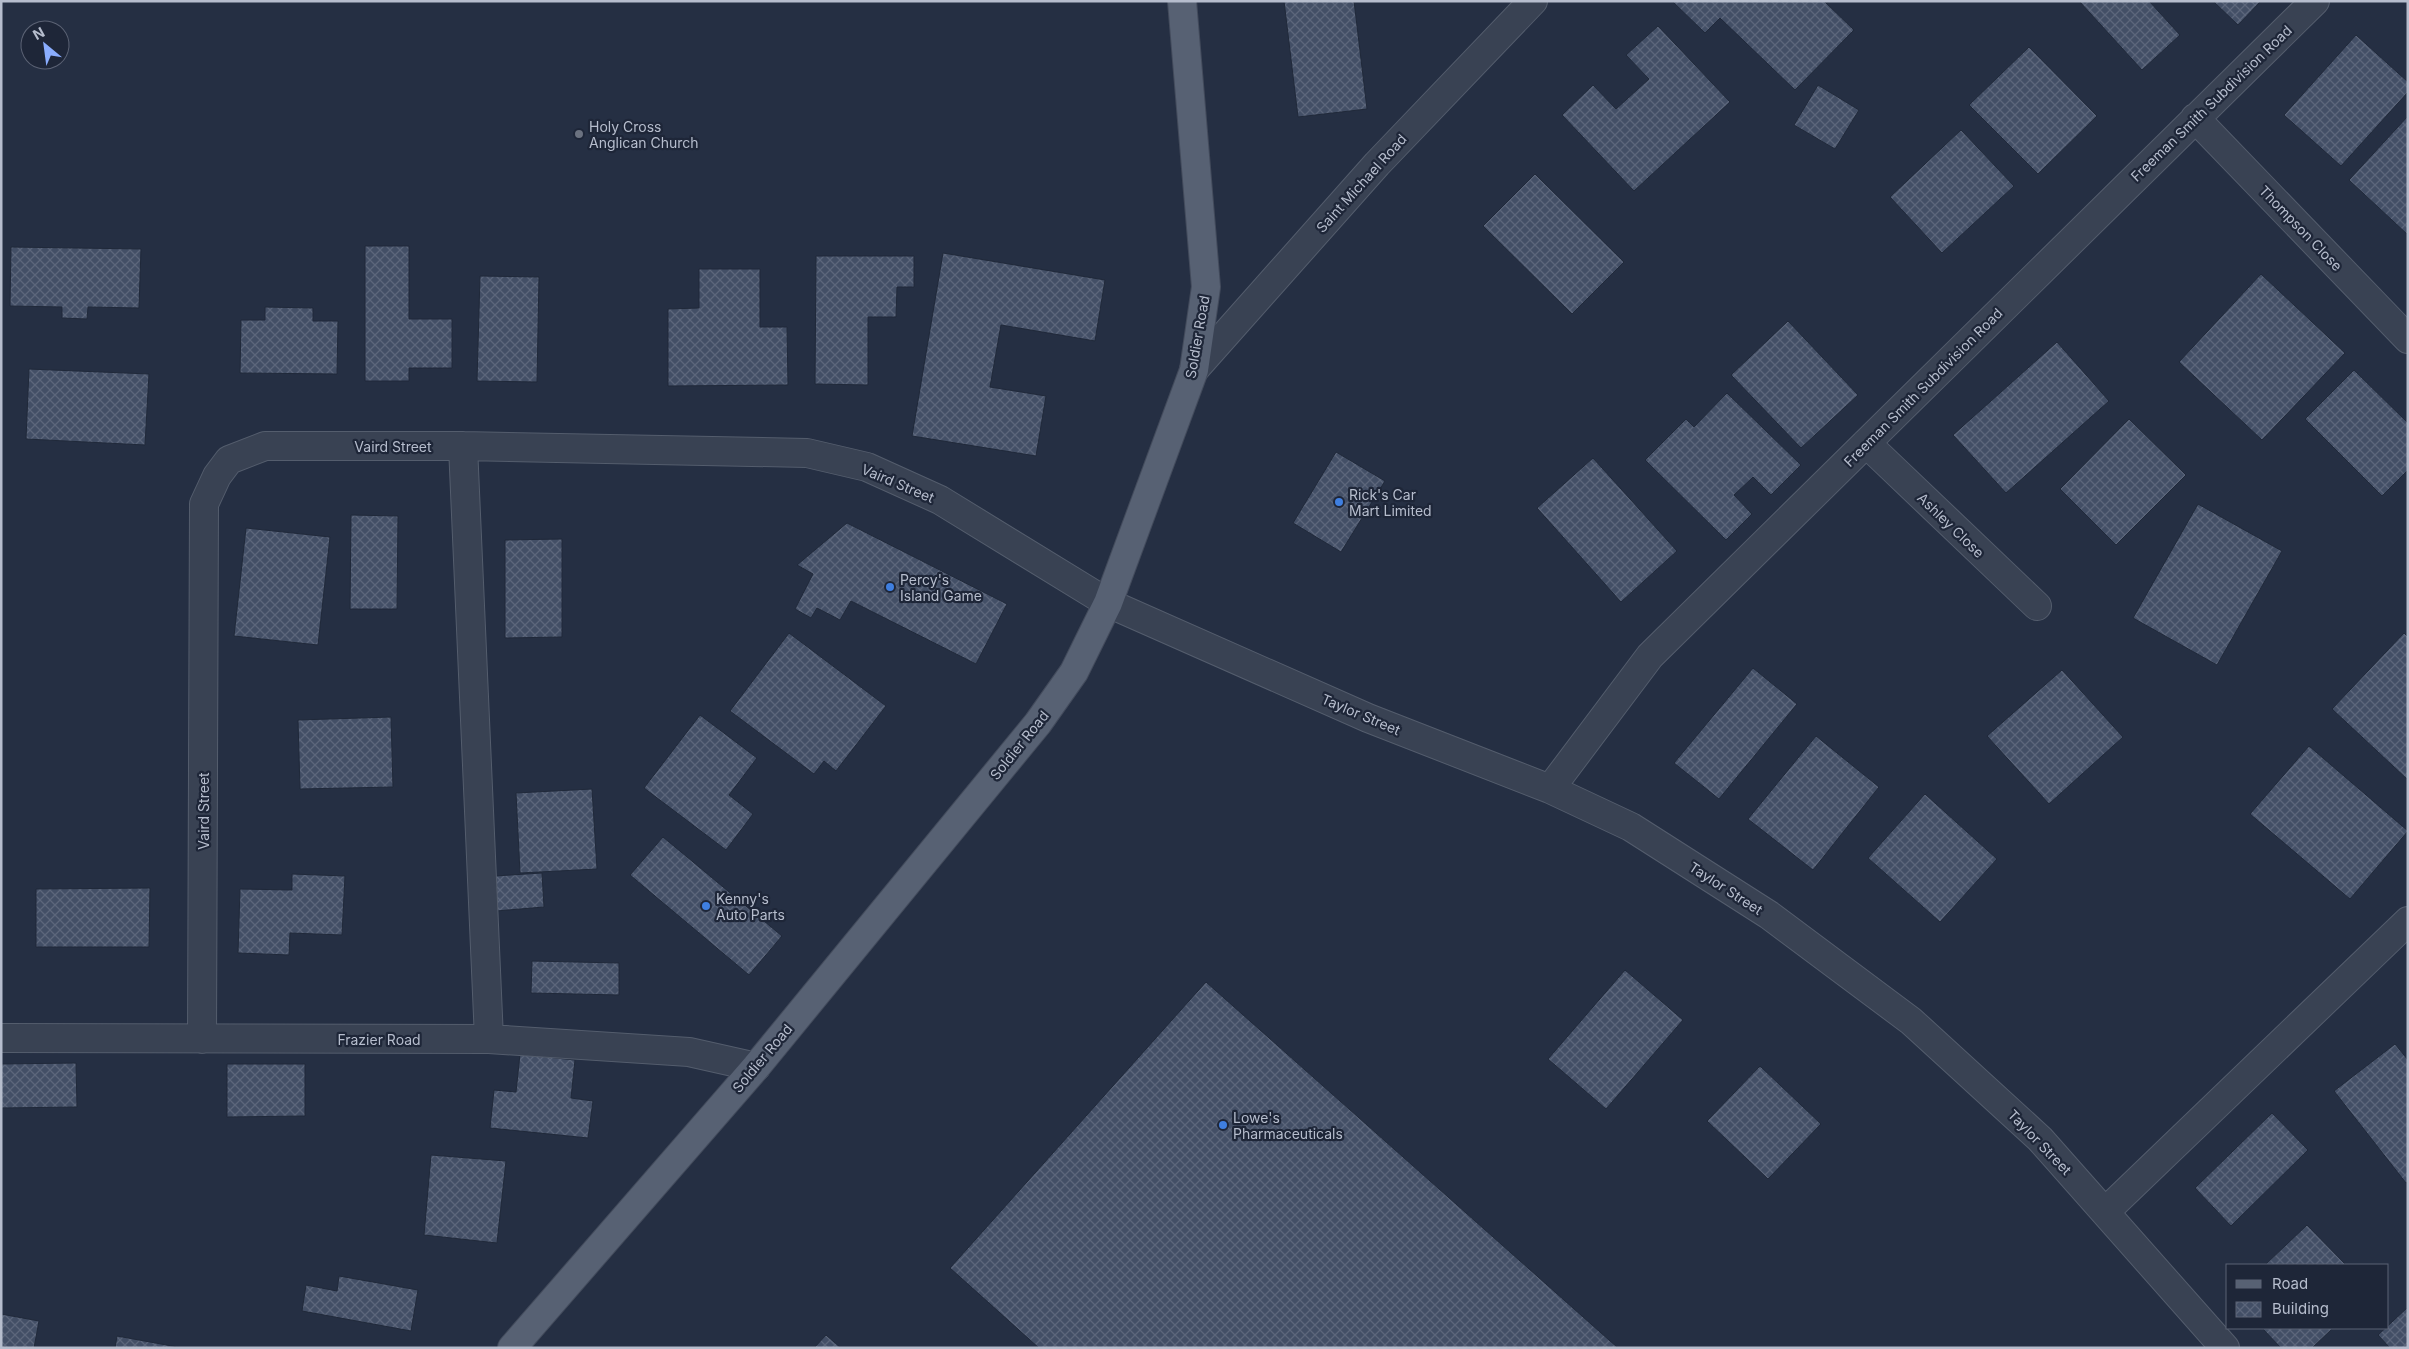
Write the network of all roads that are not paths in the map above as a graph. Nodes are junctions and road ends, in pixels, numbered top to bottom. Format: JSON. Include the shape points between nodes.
{"nodes":[{"id":1,"x":1182,"y":1,"type":"edge"},
{"id":2,"x":1533,"y":1,"type":"edge"},
{"id":3,"x":2315,"y":1,"type":"edge"},
{"id":4,"x":2195,"y":118,"type":"junction"},
{"id":5,"x":2408,"y":339,"type":"edge"},
{"id":6,"x":1194,"y":370,"type":"junction"},
{"id":7,"x":1866,"y":443,"type":"junction"},
{"id":8,"x":463,"y":446,"type":"junction"},
{"id":9,"x":1108,"y":603,"type":"junction"},
{"id":10,"x":2036,"y":606,"type":"dead end"},
{"id":11,"x":1550,"y":790,"type":"junction"},
{"id":12,"x":2408,"y":921,"type":"edge"},
{"id":13,"x":1,"y":1038,"type":"edge"},
{"id":14,"x":202,"y":1038,"type":"junction"},
{"id":15,"x":489,"y":1039,"type":"junction"},
{"id":16,"x":756,"y":1067,"type":"junction"},
{"id":17,"x":2105,"y":1212,"type":"junction"},
{"id":18,"x":512,"y":1348,"type":"edge"},
{"id":19,"x":2225,"y":1348,"type":"edge"}],
"edges":[{"from":1,"to":6,"type":"main road","name":"Soldier Road","via":[[1206,287]]},
{"from":2,"to":6,"type":"street","name":"Saint Michael Road","via":[[1376,164]]},
{"from":3,"to":4,"type":"street","name":"Freeman Smith Subdivision Road"},
{"from":4,"to":5,"type":"street","name":"Thompson Close"},
{"from":4,"to":7,"type":"street","name":"Freeman Smith Subdivision Road"},
{"from":6,"to":9,"type":"main road","name":"Soldier Road"},
{"from":7,"to":10,"type":"street","name":"Ashley Close"},
{"from":7,"to":11,"type":"street","name":"Freeman Smith Subdivision Road","via":[[1650,656]]},
{"from":8,"to":9,"type":"street","name":"Vaird Street","via":[[807,453],[867,467],[940,500]]},
{"from":8,"to":14,"type":"street","name":"Vaird Street","via":[[265,446],[230,460],[217,476],[204,504]]},
{"from":8,"to":15,"type":"street"},
{"from":9,"to":11,"type":"street","name":"Taylor Street","via":[[1368,718]]},
{"from":9,"to":16,"type":"main road","name":"Soldier Road","via":[[1074,672],[1038,723]]},
{"from":11,"to":17,"type":"street","name":"Taylor Street","via":[[1631,827],[1769,915],[1911,1021],[2040,1139]]},
{"from":12,"to":17,"type":"street"},
{"from":13,"to":14,"type":"street","name":"Frazier Road"},
{"from":14,"to":15,"type":"street","name":"Frazier Road"},
{"from":15,"to":16,"type":"street","name":"Frazier Road","via":[[689,1052]]},
{"from":16,"to":18,"type":"main road","name":"Soldier Road"},
{"from":17,"to":19,"type":"street","name":"Taylor Street"}]}
